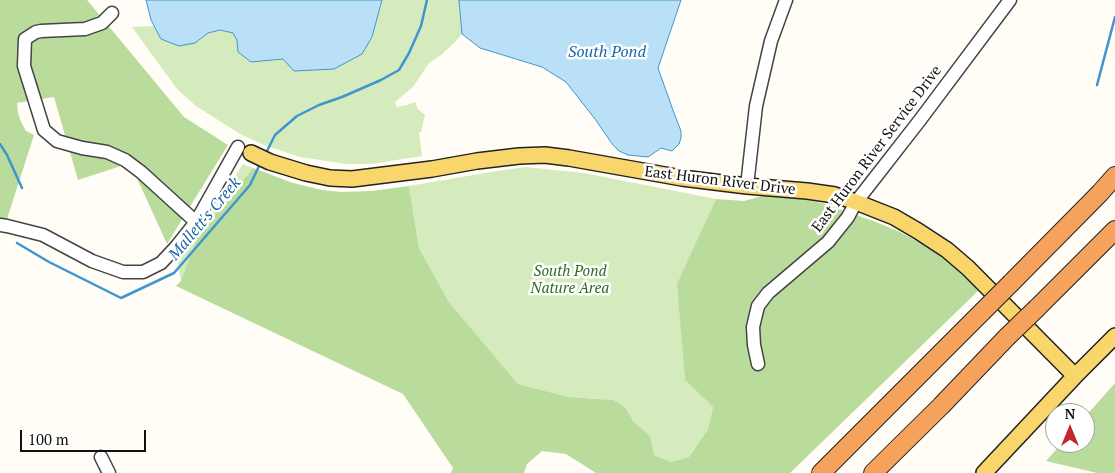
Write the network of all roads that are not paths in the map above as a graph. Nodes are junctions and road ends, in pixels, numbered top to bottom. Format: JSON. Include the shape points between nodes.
{"nodes":[{"id":1,"x":786,"y":0,"type":"edge"},
{"id":2,"x":1010,"y":0,"type":"edge"},
{"id":3,"x":112,"y":14,"type":"dead end"},
{"id":4,"x":244,"y":150,"type":"joint"},
{"id":5,"x":1115,"y":176,"type":"edge"},
{"id":6,"x":747,"y":186,"type":"junction"},
{"id":7,"x":856,"y":202,"type":"junction"},
{"id":8,"x":196,"y":222,"type":"junction"},
{"id":9,"x":0,"y":226,"type":"edge"},
{"id":10,"x":1115,"y":230,"type":"edge"},
{"id":11,"x":1115,"y":336,"type":"edge"},
{"id":12,"x":758,"y":364,"type":"dead end"},
{"id":13,"x":1075,"y":376,"type":"junction"},
{"id":14,"x":101,"y":458,"type":"dead end"},
{"id":15,"x":109,"y":473,"type":"edge"},
{"id":16,"x":821,"y":473,"type":"edge"},
{"id":17,"x":873,"y":473,"type":"edge"},
{"id":18,"x":984,"y":473,"type":"edge"}],
"edges":[{"from":1,"to":6,"type":"street","via":[[771,41],[756,106]]},
{"from":2,"to":7,"type":"street","name":"East Huron River Service Drive"},
{"from":3,"to":8,"type":"street","via":[[102,23],[85,29],[41,31],[25,40],[24,66],[44,130],[57,141],[107,152],[125,160]]},
{"from":4,"to":6,"type":"main road","name":"East Huron River Drive","via":[[270,162],[330,178],[352,179],[545,155]]},
{"from":4,"to":8,"type":"street"},
{"from":5,"to":16,"type":"highway","bridge":true},
{"from":6,"to":7,"type":"main road","name":"East Huron River Drive","via":[[816,192]]},
{"from":7,"to":12,"type":"street","name":"East Huron River Service Drive","via":[[828,242],[768,293],[758,306],[754,327]]},
{"from":7,"to":13,"type":"main road","name":"East Huron River Drive","via":[[894,218],[947,250]]},
{"from":8,"to":9,"type":"street","via":[[161,263],[143,272],[123,272],[92,261],[43,235]]},
{"from":10,"to":17,"type":"highway","bridge":true},
{"from":11,"to":13,"type":"main road"},
{"from":13,"to":18,"type":"main road"},
{"from":14,"to":15,"type":"street"}]}
